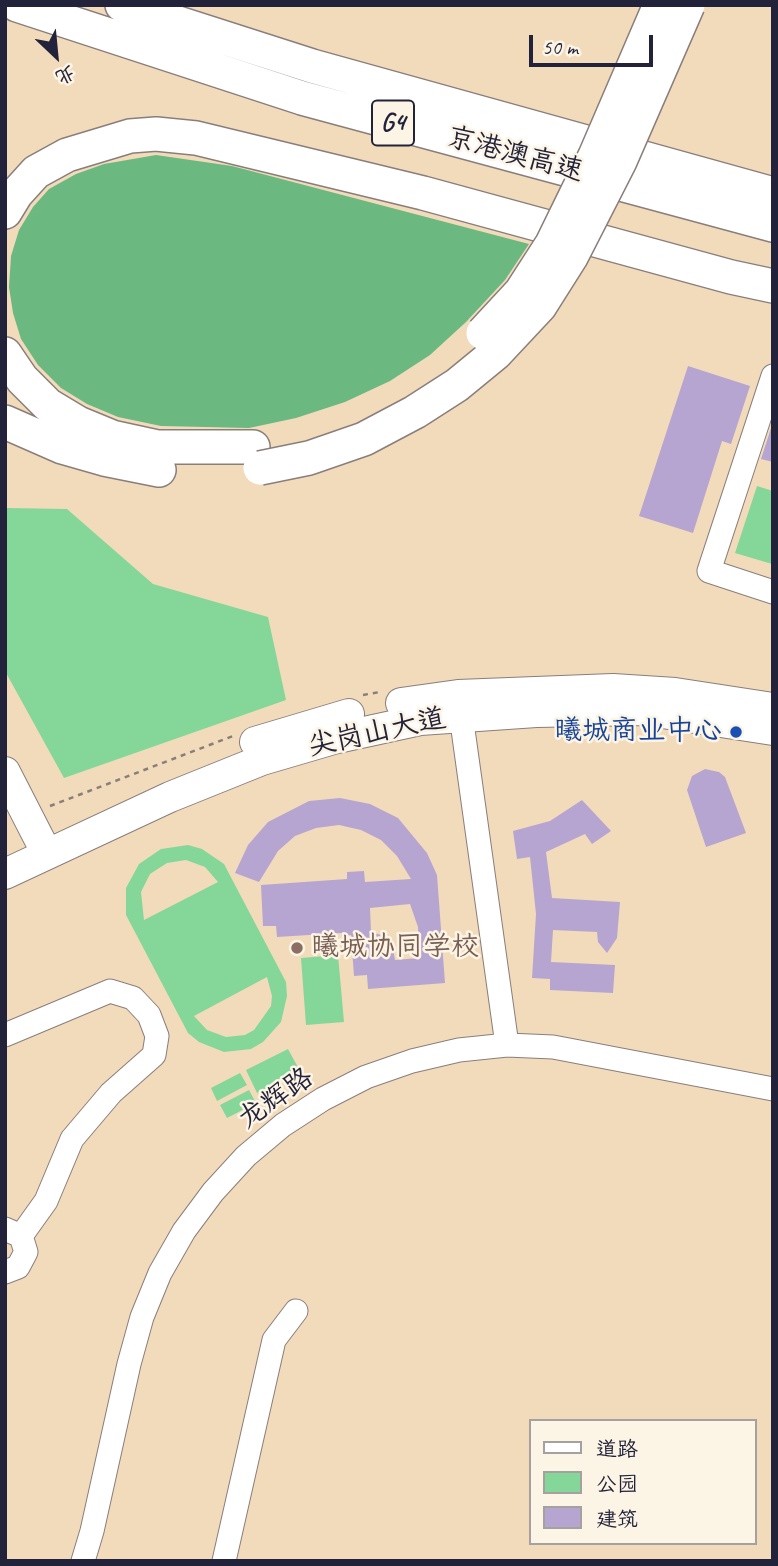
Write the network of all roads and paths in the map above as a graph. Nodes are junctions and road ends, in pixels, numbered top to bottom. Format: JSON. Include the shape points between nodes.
{"nodes":[{"id":1,"x":18,"y":5,"type":"edge"},
{"id":2,"x":122,"y":5,"type":"edge"},
{"id":3,"x":660,"y":5,"type":"edge"},
{"id":4,"x":688,"y":5,"type":"edge"},
{"id":5,"x":773,"y":194,"type":"edge"},
{"id":6,"x":5,"y":212,"type":"edge"},
{"id":7,"x":773,"y":225,"type":"edge"},
{"id":8,"x":773,"y":286,"type":"edge"},
{"id":9,"x":5,"y":354,"type":"edge"},
{"id":10,"x":773,"y":376,"type":"edge"},
{"id":11,"x":5,"y":422,"type":"edge"},
{"id":12,"x":256,"y":458,"type":"junction"},
{"id":13,"x":773,"y":592,"type":"edge"},
{"id":14,"x":459,"y":706,"type":"junction"},
{"id":15,"x":773,"y":708,"type":"edge"},
{"id":16,"x":773,"y":730,"type":"edge"},
{"id":17,"x":5,"y":772,"type":"edge"},
{"id":18,"x":5,"y":816,"type":"edge"},
{"id":19,"x":24,"y":854,"type":"edge"},
{"id":20,"x":5,"y":1035,"type":"edge"},
{"id":21,"x":507,"y":1045,"type":"junction"},
{"id":22,"x":773,"y":1089,"type":"edge"},
{"id":23,"x":13,"y":1232,"type":"edge"},
{"id":24,"x":5,"y":1272,"type":"edge"},
{"id":25,"x":296,"y":1311,"type":"dead end"},
{"id":26,"x":83,"y":1561,"type":"edge"},
{"id":27,"x":224,"y":1561,"type":"edge"}],
"edges":[{"from":1,"to":7,"type":"highway","name":"京港澳高速","number":"G4","via":[[302,98]]},
{"from":2,"to":5,"type":"highway","name":"京港澳高速","number":"G4","via":[[312,66]]},
{"from":3,"to":12,"type":"highway","bridge":true,"via":[[595,156],[552,244],[521,292],[442,370],[399,398]]},
{"from":4,"to":12,"type":"highway","bridge":true,"via":[[620,162],[571,257],[540,306],[496,353],[457,385],[363,439],[331,450]]},
{"from":6,"to":8,"type":"highway","via":[[36,172],[67,155],[130,136],[156,134],[196,138],[424,192]]},
{"from":9,"to":12,"type":"highway","via":[[48,405],[78,423],[112,437],[158,447]]},
{"from":10,"to":13,"type":"street","via":[[709,571]]},
{"from":11,"to":12,"type":"highway","via":[[62,447],[159,470],[208,472]]},
{"from":14,"to":15,"type":"main road","name":"尖岗山大道","via":[[613,689]]},
{"from":14,"to":16,"type":"main road","name":"尖岗山大道","via":[[643,710]]},
{"from":14,"to":19,"type":"main road","name":"尖岗山大道","via":[[375,708],[298,727],[175,774]]},
{"from":14,"to":21,"type":"street"},
{"from":17,"to":19,"type":"main road"},
{"from":18,"to":19,"type":"main road"},
{"from":20,"to":23,"type":"street","via":[[110,991],[132,998],[149,1015],[157,1036],[153,1055],[111,1093],[72,1139],[46,1201]]},
{"from":21,"to":22,"type":"street","name":"龙辉路","via":[[554,1047]]},
{"from":21,"to":26,"type":"street","name":"龙辉路","via":[[447,1052],[366,1077],[283,1125],[213,1192],[172,1252],[142,1317]]},
{"from":23,"to":24,"type":"street","via":[[26,1245],[25,1257],[18,1267]]},
{"from":25,"to":27,"type":"street","via":[[274,1340]]}]}
